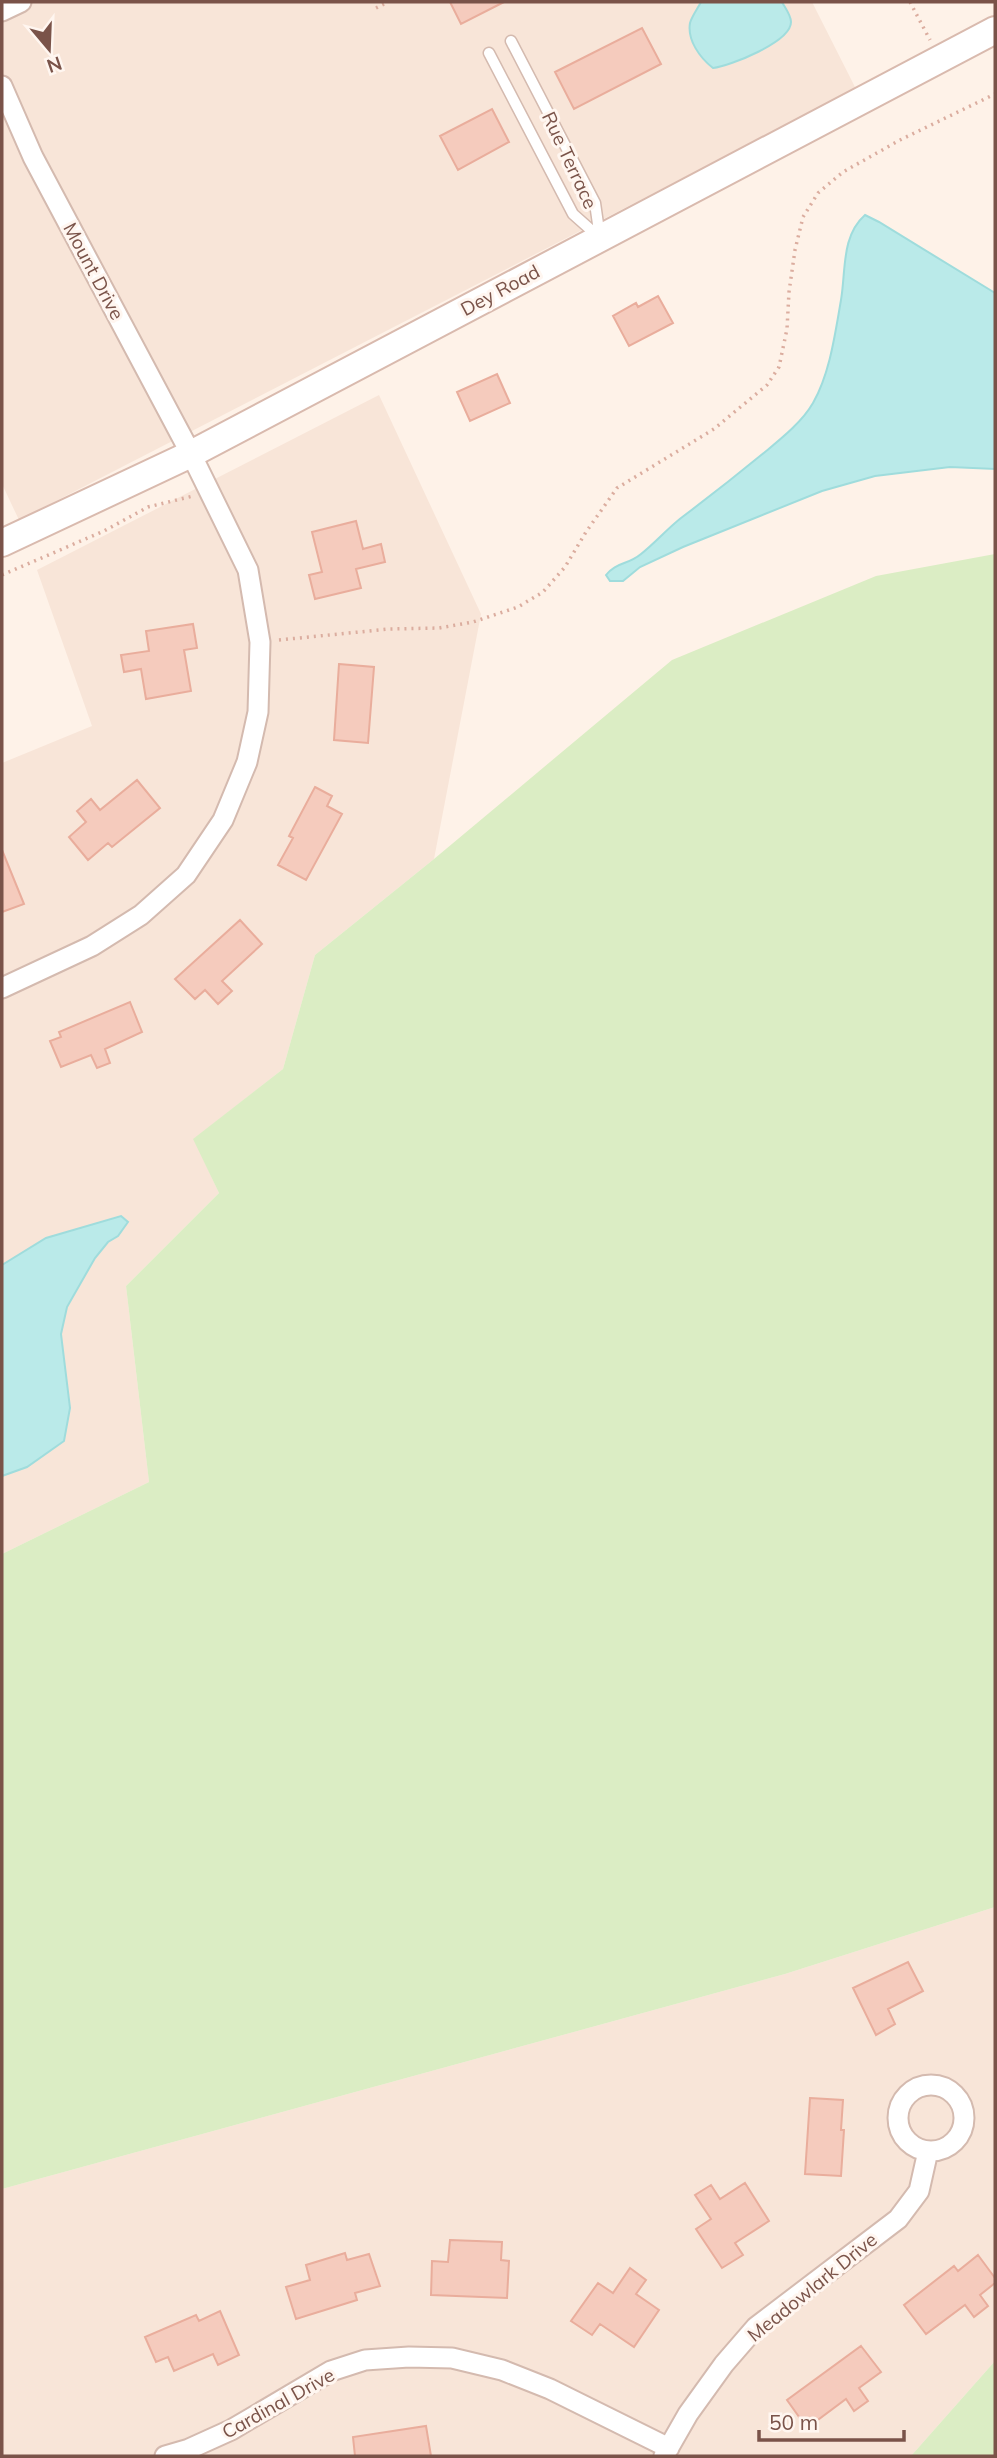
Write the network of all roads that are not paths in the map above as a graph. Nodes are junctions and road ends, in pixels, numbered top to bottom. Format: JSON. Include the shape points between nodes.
{"nodes":[{"id":1,"x":21,"y":2,"type":"edge"},
{"id":2,"x":2,"y":11,"type":"edge"},
{"id":3,"x":995,"y":30,"type":"edge"},
{"id":4,"x":511,"y":41,"type":"dead end"},
{"id":5,"x":489,"y":53,"type":"dead end"},
{"id":6,"x":2,"y":86,"type":"edge"},
{"id":7,"x":600,"y":238,"type":"junction"},
{"id":8,"x":191,"y":454,"type":"junction"},
{"id":9,"x":2,"y":543,"type":"edge"},
{"id":10,"x":2,"y":988,"type":"edge"},
{"id":11,"x":928,"y":2151,"type":"dead end"},
{"id":12,"x":667,"y":2452,"type":"edge"},
{"id":13,"x":165,"y":2456,"type":"edge"}],
"edges":[{"from":1,"to":2,"type":"street"},
{"from":3,"to":7,"type":"main road","name":"Dey Road"},
{"from":4,"to":7,"type":"lane","name":"Rue Terrace","via":[[594,203]]},
{"from":5,"to":7,"type":"lane","name":"Rue Terrace","via":[[573,214]]},
{"from":6,"to":8,"type":"street","name":"Mount Drive","via":[[33,157]]},
{"from":7,"to":8,"type":"main road","name":"Dey Road"},
{"from":8,"to":9,"type":"main road","name":"Dey Road"},
{"from":8,"to":10,"type":"street","name":"Mount Drive","via":[[248,570],[260,642],[258,712],[247,762],[223,820],[186,875],[141,915],[92,946]]},
{"from":11,"to":12,"type":"street","name":"Meadowlark Drive","via":[[919,2191],[898,2219],[756,2327],[688,2414]]},
{"from":12,"to":13,"type":"street","name":"Cardinal Drive","via":[[550,2389],[502,2370],[452,2358],[409,2357],[365,2360],[331,2371],[231,2430]]}]}
